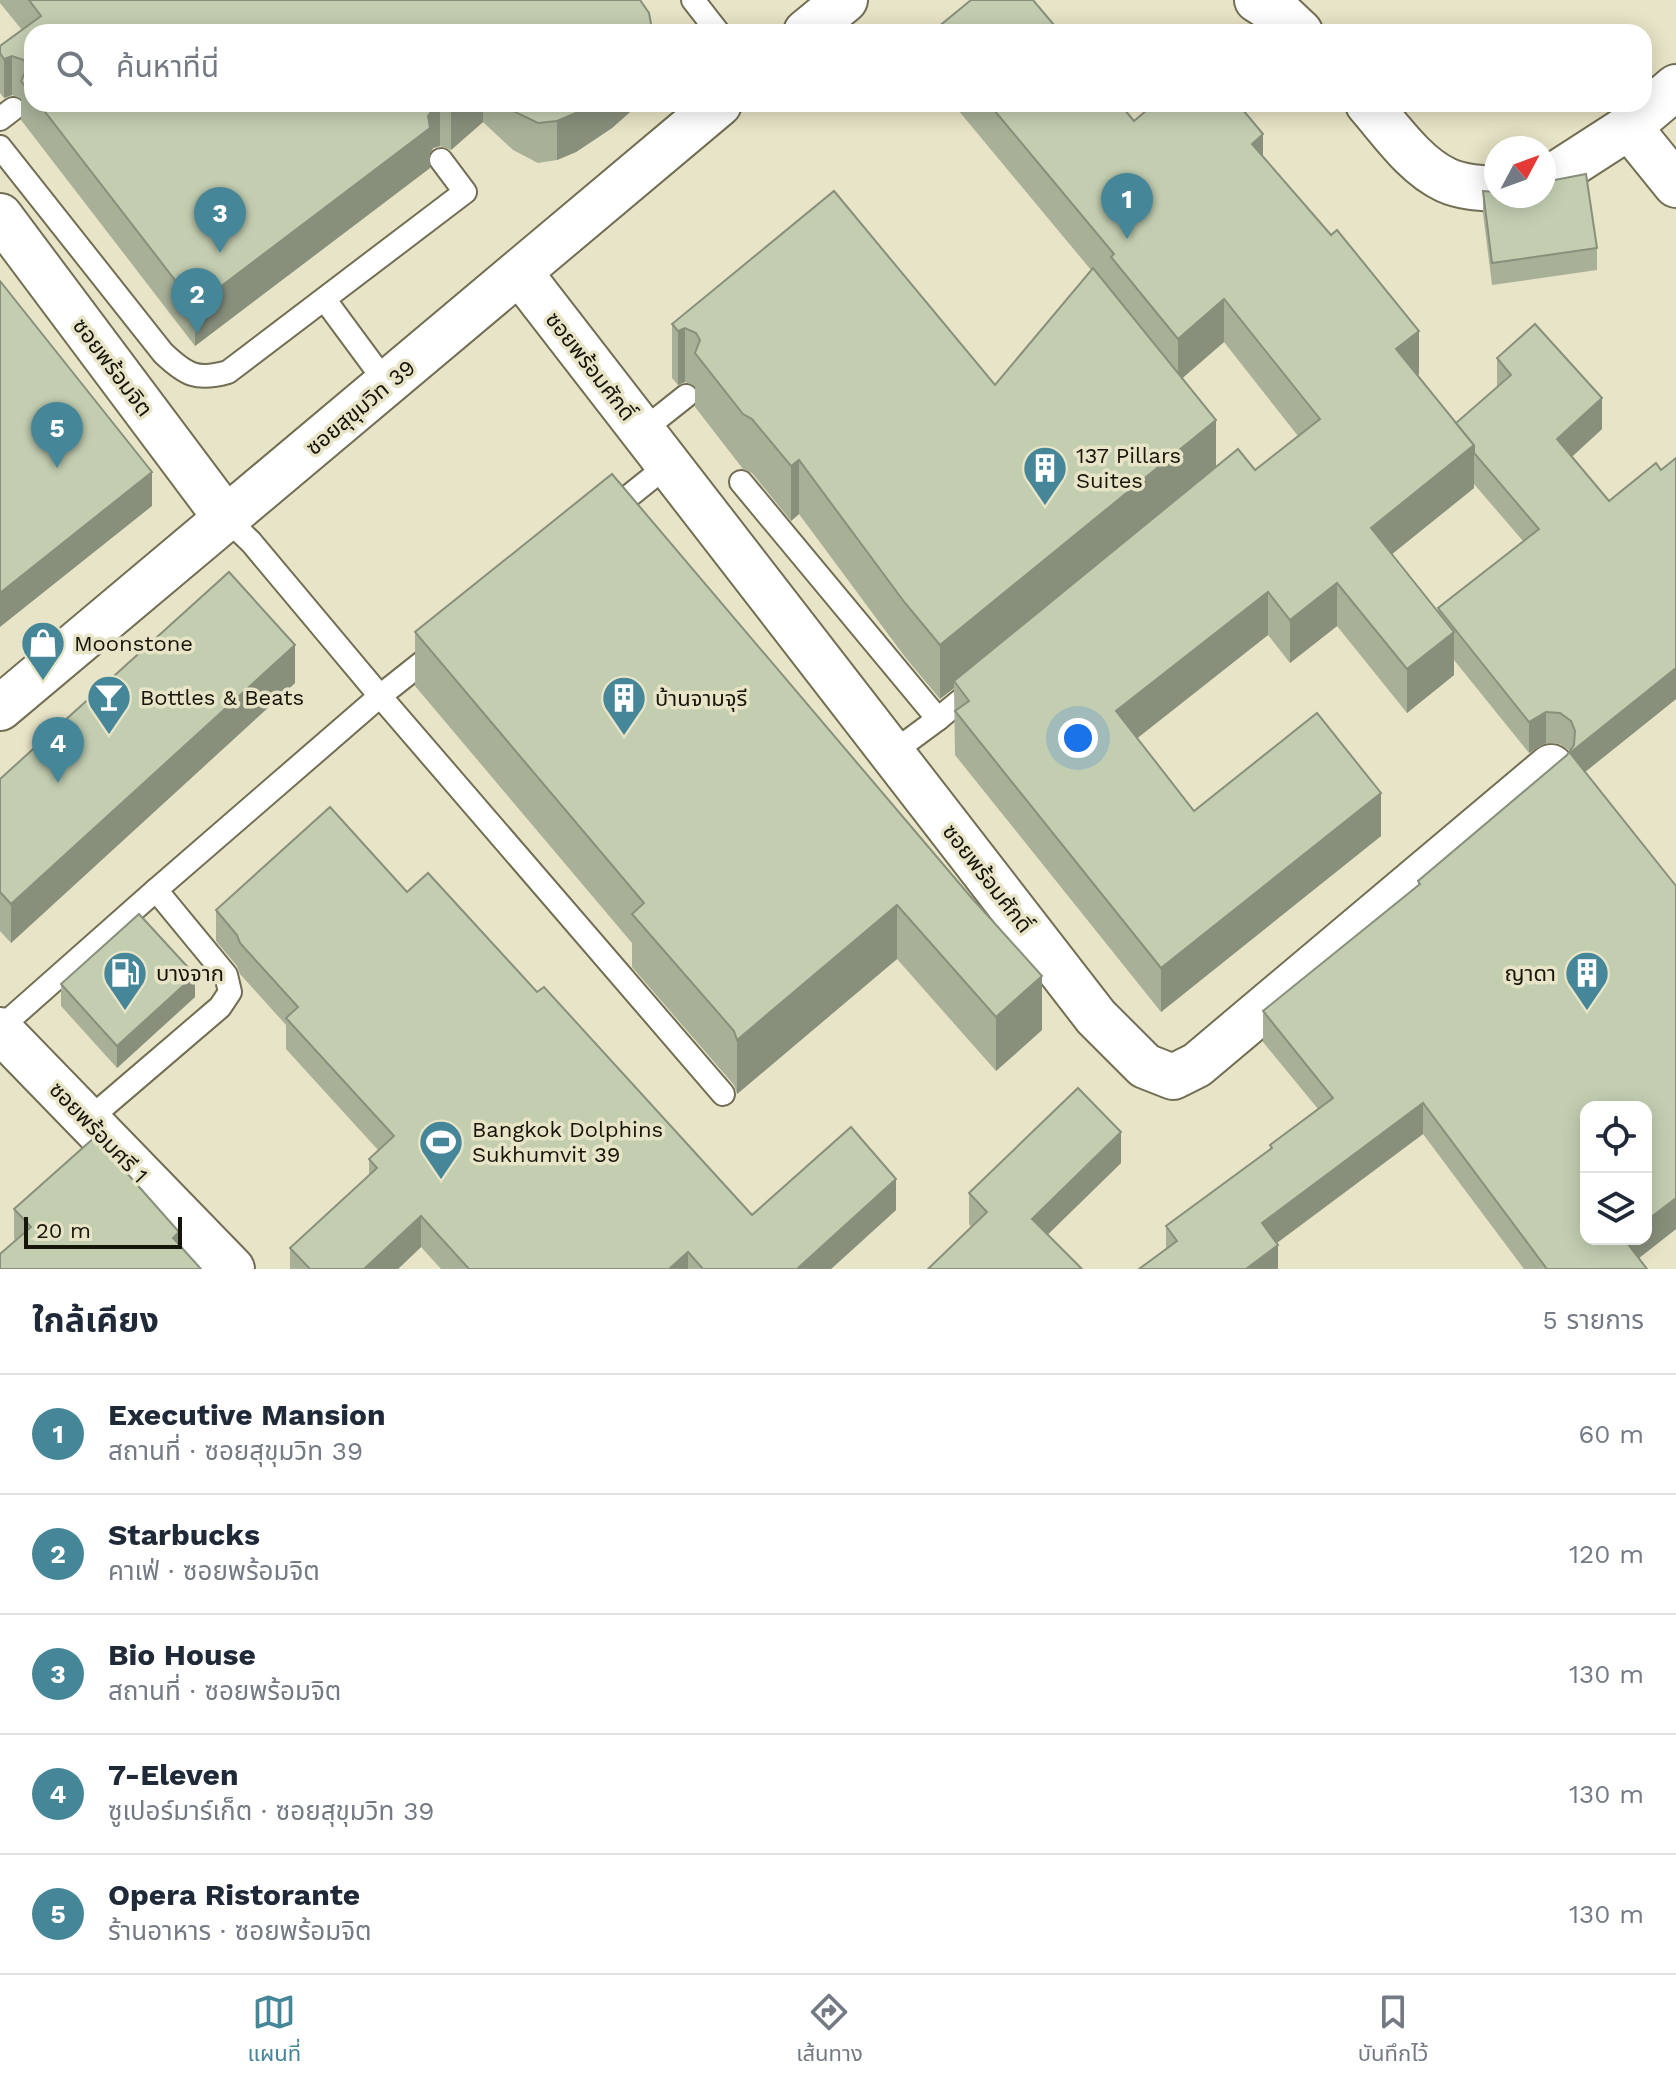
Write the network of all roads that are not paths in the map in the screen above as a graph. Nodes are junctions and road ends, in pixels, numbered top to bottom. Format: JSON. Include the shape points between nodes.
{"nodes":[{"id":1,"x":693,"y":0,"type":"edge"},
{"id":2,"x":845,"y":0,"type":"edge"},
{"id":3,"x":1257,"y":0,"type":"edge"},
{"id":4,"x":712,"y":24,"type":"edge"},
{"id":5,"x":816,"y":24,"type":"edge"},
{"id":6,"x":1291,"y":24,"type":"edge"},
{"id":7,"x":1676,"y":87,"type":"edge"},
{"id":8,"x":1652,"y":107,"type":"edge"},
{"id":9,"x":710,"y":112,"type":"edge"},
{"id":10,"x":1375,"y":112,"type":"edge"},
{"id":11,"x":1647,"y":112,"type":"edge"},
{"id":12,"x":1629,"y":127,"type":"junction"},
{"id":13,"x":0,"y":147,"type":"edge"},
{"id":14,"x":441,"y":160,"type":"dead end"},
{"id":15,"x":1556,"y":172,"type":"edge"},
{"id":16,"x":1676,"y":185,"type":"edge"},
{"id":17,"x":1484,"y":188,"type":"edge"},
{"id":18,"x":0,"y":216,"type":"edge"},
{"id":19,"x":520,"y":273,"type":"junction"},
{"id":20,"x":325,"y":300,"type":"junction"},
{"id":21,"x":387,"y":384,"type":"junction"},
{"id":22,"x":686,"y":396,"type":"dead end"},
{"id":23,"x":655,"y":448,"type":"junction"},
{"id":24,"x":728,"y":492,"type":"junction"},
{"id":25,"x":226,"y":518,"type":"junction"},
{"id":26,"x":594,"y":524,"type":"edge"},
{"id":27,"x":451,"y":639,"type":"edge"},
{"id":28,"x":998,"y":670,"type":"edge"},
{"id":29,"x":380,"y":696,"type":"junction"},
{"id":30,"x":0,"y":708,"type":"edge"},
{"id":31,"x":938,"y":719,"type":"junction"},
{"id":32,"x":892,"y":753,"type":"junction"},
{"id":33,"x":1551,"y":767,"type":"edge"},
{"id":34,"x":156,"y":890,"type":"junction"},
{"id":35,"x":0,"y":1029,"type":"edge"},
{"id":36,"x":723,"y":1094,"type":"dead end"},
{"id":37,"x":88,"y":1120,"type":"junction"},
{"id":38,"x":215,"y":1264,"type":"edge"}],
"edges":[{"from":1,"to":4,"type":"lane"},
{"from":2,"to":5,"type":"street"},
{"from":3,"to":6,"type":"street"},
{"from":7,"to":8,"type":"street"},
{"from":9,"to":19,"type":"street","name":"ซอยสุขุมวิท 39"},
{"from":10,"to":17,"type":"street","via":[[1445,180]]},
{"from":11,"to":12,"type":"street"},
{"from":12,"to":15,"type":"street"},
{"from":12,"to":16,"type":"street"},
{"from":13,"to":20,"type":"lane","via":[[163,353],[191,375],[208,378],[228,372]]},
{"from":14,"to":20,"type":"lane","via":[[465,192]]},
{"from":18,"to":25,"type":"street","name":"ซอยพร้อมจิต"},
{"from":19,"to":21,"type":"street","name":"ซอยสุขุมวิท 39"},
{"from":19,"to":23,"type":"street","name":"ซอยพร้อมศักดิ์"},
{"from":20,"to":21,"type":"lane"},
{"from":21,"to":25,"type":"street","name":"ซอยสุขุมวิท 39"},
{"from":22,"to":23,"type":"lane"},
{"from":23,"to":24,"type":"street","name":"ซอยพร้อมศักดิ์"},
{"from":23,"to":26,"type":"lane"},
{"from":24,"to":31,"type":"lane","via":[[923,693]]},
{"from":24,"to":32,"type":"street","name":"ซอยพร้อมศักดิ์"},
{"from":25,"to":29,"type":"lane"},
{"from":25,"to":30,"type":"street","name":"ซอยสุขุมวิท 39"},
{"from":27,"to":29,"type":"lane"},
{"from":28,"to":31,"type":"lane"},
{"from":29,"to":34,"type":"lane"},
{"from":29,"to":36,"type":"lane"},
{"from":31,"to":32,"type":"lane"},
{"from":32,"to":33,"type":"street","name":"ซอยพร้อมศักดิ์","via":[[1096,1017],[1145,1066],[1173,1077],[1197,1065]]},
{"from":34,"to":35,"type":"lane"},
{"from":34,"to":37,"type":"lane","via":[[226,975],[230,992],[220,1007]]},
{"from":35,"to":37,"type":"street","name":"ซอยพร้อมศรี 1"},
{"from":37,"to":38,"type":"street","name":"ซอยพร้อมศรี 1"}]}
